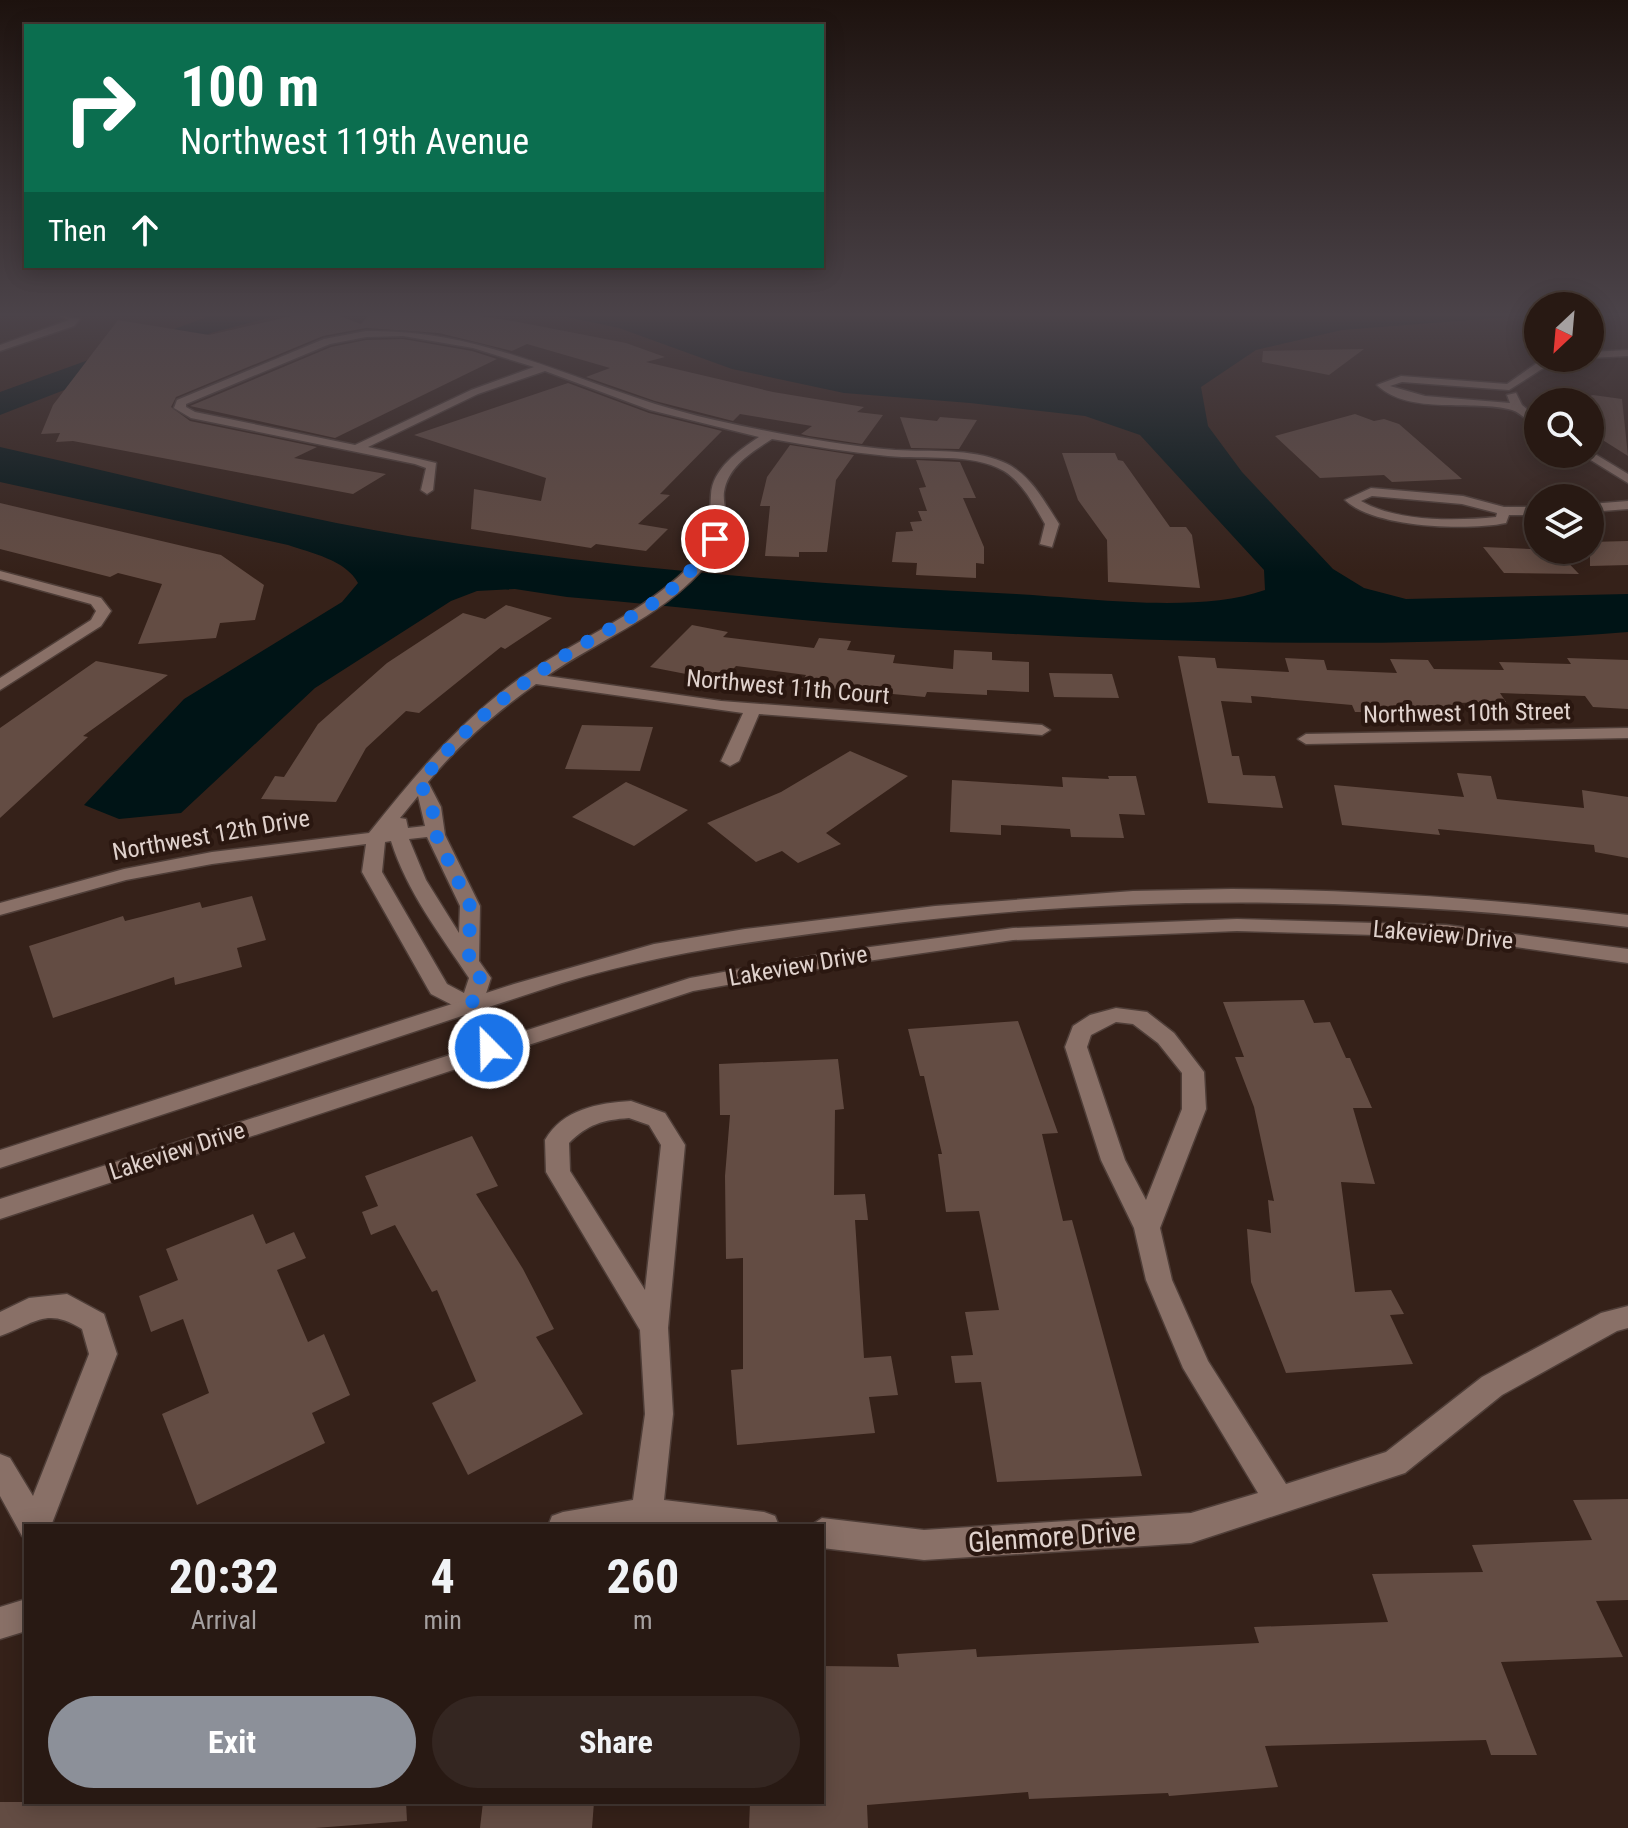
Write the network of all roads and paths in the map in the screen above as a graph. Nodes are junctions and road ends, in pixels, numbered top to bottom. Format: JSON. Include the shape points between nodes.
{"nodes":[{"id":1,"x":183,"y":401,"type":"edge"},
{"id":2,"x":452,"y":401,"type":"edge"},
{"id":3,"x":640,"y":401,"type":"edge"},
{"id":4,"x":1457,"y":401,"type":"edge"},
{"id":5,"x":1515,"y":401,"type":"edge"},
{"id":6,"x":1517,"y":407,"type":"junction"},
{"id":7,"x":1524,"y":413,"type":"edge"},
{"id":8,"x":770,"y":435,"type":"junction"},
{"id":9,"x":358,"y":448,"type":"junction"},
{"id":10,"x":1604,"y":464,"type":"edge"},
{"id":11,"x":1628,"y":479,"type":"edge"},
{"id":12,"x":427,"y":490,"type":"dead end"},
{"id":13,"x":1628,"y":505,"type":"edge"},
{"id":14,"x":1604,"y":507,"type":"edge"},
{"id":15,"x":1504,"y":511,"type":"junction"},
{"id":16,"x":1524,"y":511,"type":"edge"},
{"id":17,"x":1047,"y":544,"type":"dead end"},
{"id":18,"x":0,"y":575,"type":"edge"},
{"id":19,"x":531,"y":678,"type":"junction"},
{"id":20,"x":0,"y":685,"type":"edge"},
{"id":21,"x":753,"y":709,"type":"junction"},
{"id":22,"x":1042,"y":730,"type":"dead end"},
{"id":23,"x":1628,"y":733,"type":"edge"},
{"id":24,"x":1306,"y":739,"type":"dead end"},
{"id":25,"x":730,"y":761,"type":"dead end"},
{"id":26,"x":417,"y":787,"type":"junction"},
{"id":27,"x":435,"y":830,"type":"junction"},
{"id":28,"x":386,"y":835,"type":"junction"},
{"id":29,"x":0,"y":909,"type":"edge"},
{"id":30,"x":1628,"y":921,"type":"edge"},
{"id":31,"x":1628,"y":956,"type":"edge"},
{"id":32,"x":469,"y":960,"type":"junction"},
{"id":33,"x":471,"y":1006,"type":"junction"},
{"id":34,"x":489,"y":1048,"type":"junction"},
{"id":35,"x":0,"y":1159,"type":"edge"},
{"id":36,"x":0,"y":1209,"type":"edge"},
{"id":37,"x":1147,"y":1228,"type":"junction"},
{"id":38,"x":1628,"y":1317,"type":"edge"},
{"id":39,"x":0,"y":1325,"type":"edge"},
{"id":40,"x":654,"y":1328,"type":"junction"},
{"id":41,"x":0,"y":1468,"type":"edge"},
{"id":42,"x":1279,"y":1500,"type":"junction"},
{"id":43,"x":647,"y":1512,"type":"junction"},
{"id":44,"x":34,"y":1524,"type":"edge"},
{"id":45,"x":36,"y":1524,"type":"edge"},
{"id":46,"x":575,"y":1524,"type":"edge"},
{"id":47,"x":747,"y":1524,"type":"edge"},
{"id":48,"x":824,"y":1533,"type":"edge"},
{"id":49,"x":24,"y":1616,"type":"edge"},
{"id":50,"x":0,"y":1623,"type":"edge"}],
"edges":[{"from":1,"to":9,"type":"street","via":[[180,408],[191,415]]},
{"from":2,"to":9,"type":"street"},
{"from":3,"to":8,"type":"street"},
{"from":4,"to":6,"type":"street"},
{"from":5,"to":6,"type":"street"},
{"from":6,"to":7,"type":"street"},
{"from":8,"to":17,"type":"street","via":[[994,462],[1021,476],[1052,524]]},
{"from":8,"to":19,"type":"street","via":[[727,470],[717,493],[715,539],[699,564],[640,615]]},
{"from":9,"to":12,"type":"street","via":[[432,466]]},
{"from":10,"to":11,"type":"street"},
{"from":13,"to":14,"type":"street"},
{"from":15,"to":15,"type":"street","via":[[1501,520],[1483,523],[1377,514],[1351,500],[1371,492],[1463,500]]},
{"from":15,"to":16,"type":"street"},
{"from":18,"to":20,"type":"street","via":[[96,601],[104,611],[96,623]]},
{"from":19,"to":21,"type":"street","name":"Northwest 11th Court"},
{"from":19,"to":26,"type":"street","via":[[446,749]]},
{"from":21,"to":22,"type":"street","name":"Northwest 11th Court"},
{"from":21,"to":25,"type":"street"},
{"from":23,"to":24,"type":"street","name":"Northwest 10th Street"},
{"from":26,"to":27,"type":"street","via":[[432,807]]},
{"from":26,"to":28,"type":"street"},
{"from":27,"to":28,"type":"street","name":"Northwest 12th Drive"},
{"from":27,"to":32,"type":"street","via":[[470,906]]},
{"from":28,"to":29,"type":"street","name":"Northwest 12th Drive","via":[[212,858]]},
{"from":28,"to":32,"type":"street"},
{"from":28,"to":33,"type":"street","via":[[372,872],[439,989]]},
{"from":30,"to":33,"type":"street","name":"Lakeview Drive","via":[[1443,903],[1286,896],[1053,900],[916,913],[655,951]]},
{"from":31,"to":34,"type":"street","name":"Lakeview Drive","via":[[1446,931],[1237,925],[1013,934],[690,985]]},
{"from":32,"to":33,"type":"street","via":[[480,978]]},
{"from":33,"to":34,"type":"street"},
{"from":33,"to":35,"type":"street","name":"Lakeview Drive"},
{"from":34,"to":36,"type":"street","name":"Lakeview Drive"},
{"from":37,"to":37,"type":"street","via":[[1113,1160],[1076,1047],[1081,1031],[1116,1015],[1139,1017],[1166,1038],[1193,1072],[1194,1109]]},
{"from":37,"to":42,"type":"street","via":[[1159,1280],[1197,1368]]},
{"from":38,"to":42,"type":"street","name":"Glenmore Drive","via":[[1611,1321],[1492,1386],[1395,1463]]},
{"from":39,"to":45,"type":"street","via":[[29,1309],[67,1305],[94,1322],[103,1354]]},
{"from":40,"to":40,"type":"street","via":[[558,1172],[557,1140],[576,1121],[604,1111],[631,1109],[657,1119],[673,1145]]},
{"from":40,"to":43,"type":"street","via":[[659,1414]]},
{"from":41,"to":44,"type":"street"},
{"from":42,"to":48,"type":"street","name":"Glenmore Drive","via":[[1191,1528],[924,1545]]},
{"from":43,"to":46,"type":"street"},
{"from":43,"to":47,"type":"street"},
{"from":49,"to":50,"type":"street"}]}
